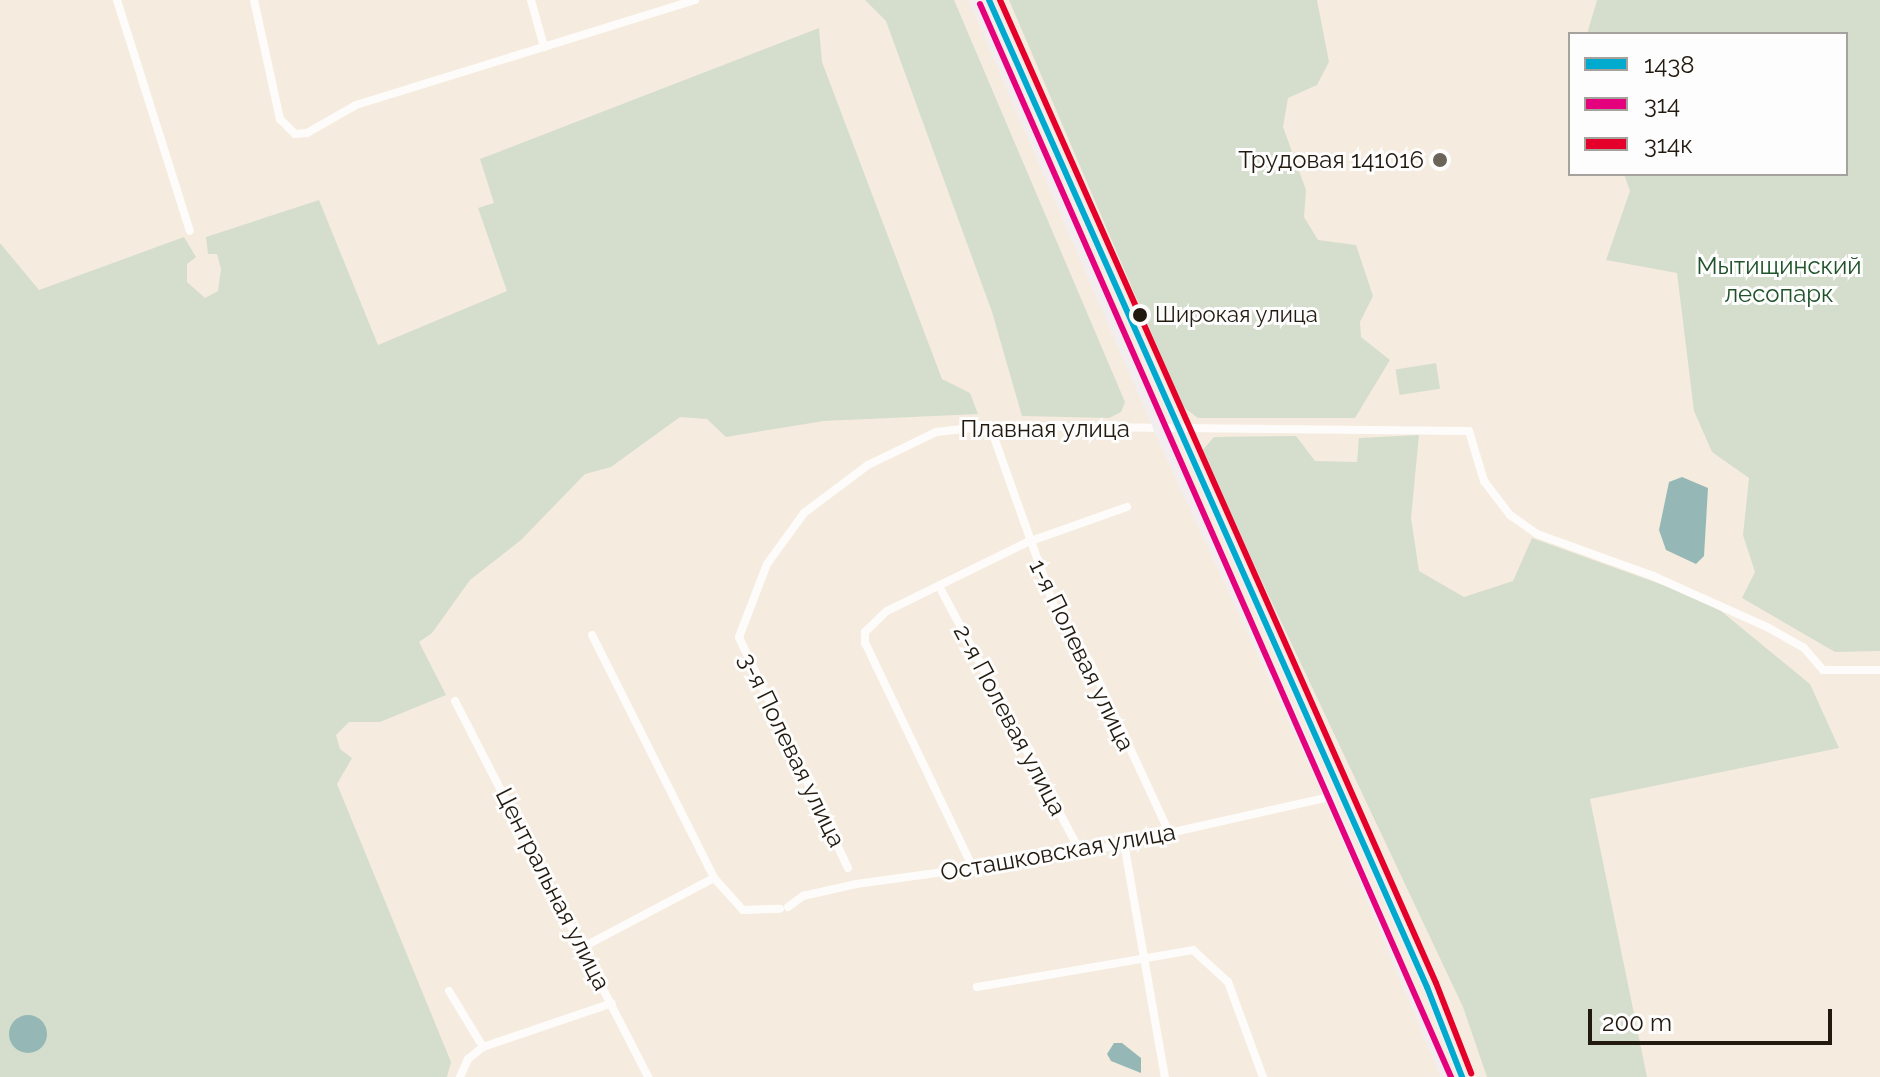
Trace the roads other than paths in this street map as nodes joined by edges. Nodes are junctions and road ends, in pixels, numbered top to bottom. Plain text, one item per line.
1 (117, 0) edge
2 (254, 0) edge
3 (531, 0) edge
4 (974, 0) edge
5 (989, 0) edge
6 (689, 1) edge
7 (544, 47) junction
8 (190, 231) dead end
9 (990, 426) junction
10 (1158, 428) junction
11 (1177, 428) junction
12 (1127, 507) dead end
13 (1028, 542) junction
14 (939, 586) junction
15 (761, 588) joint
16 (592, 635) dead end
17 (1880, 670) edge
18 (455, 701) dead end
19 (1329, 797) junction
20 (1170, 834) junction
21 (1124, 843) junction
22 (1081, 853) junction
23 (848, 868) dead end
24 (974, 870) junction
25 (714, 878) junction
26 (585, 946) junction
27 (1141, 958) junction
28 (977, 987) dead end
29 (449, 991) dead end
30 (612, 1003) junction
31 (483, 1047) junction
32 (460, 1077) edge
33 (648, 1077) edge
34 (1165, 1077) edge
35 (1263, 1077) edge
36 (1446, 1077) edge
37 (1462, 1077) edge

1 - 8 street
2 - 7 street
3 - 7 street
4 - 10 main road
5 - 11 main road
6 - 7 street
9 - 10 street, Плавная улица
9 - 13 street, 1-я Полевая улица
9 - 15 street, Плавная улица
10 - 11 street, Плавная улица
10 - 19 main road
11 - 17 street, Плавная улица
11 - 37 main road
12 - 13 street
13 - 14 street
13 - 20 street, 1-я Полевая улица
14 - 22 street, 2-я Полевая улица
14 - 24 street
15 - 23 street, 3-я Полевая улица
16 - 25 street, Осташковская улица
18 - 26 street, Центральная улица
19 - 20 street, Осташковская улица
19 - 36 main road
20 - 21 street, Осташковская улица
21 - 22 street, Осташковская улица
21 - 27 street
22 - 24 street, Осташковская улица
24 - 25 street, Осташковская улица
25 - 26 street
26 - 30 street, Центральная улица
27 - 28 street
27 - 34 street
27 - 35 street
29 - 31 street
30 - 31 street
30 - 33 street, Центральная улица
31 - 32 street

